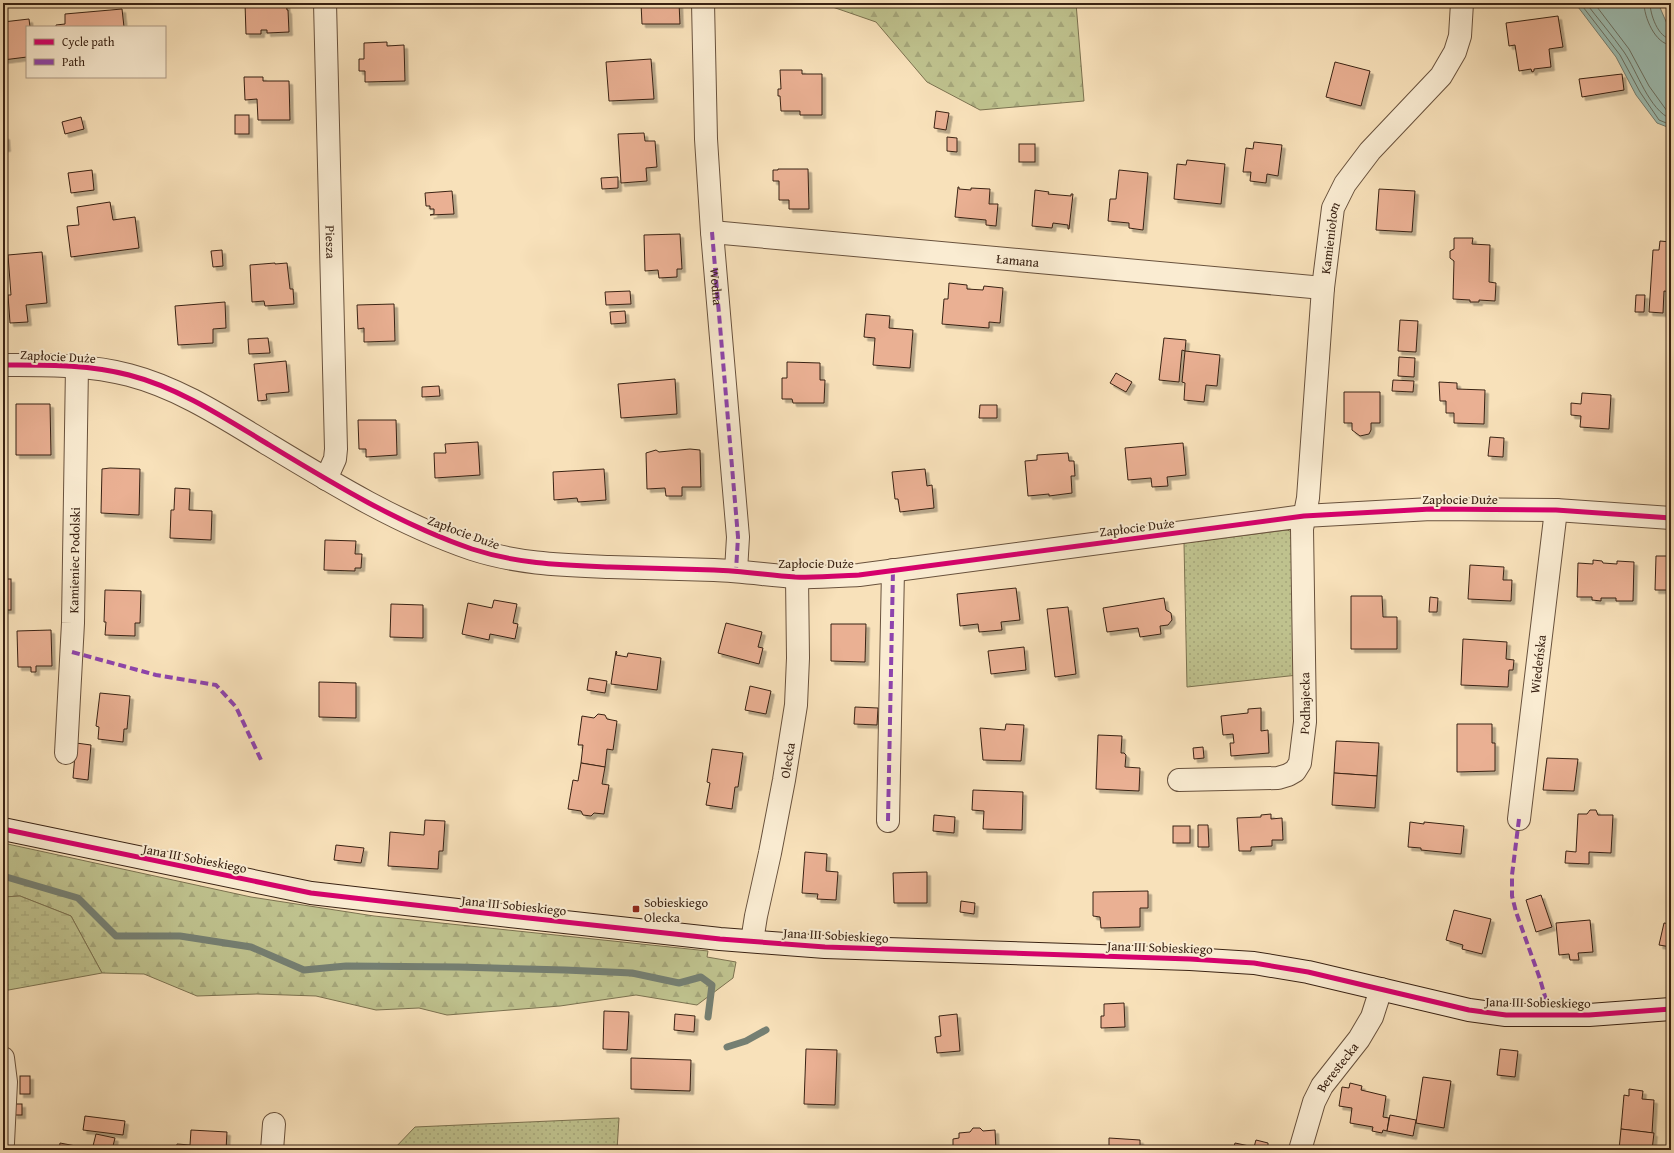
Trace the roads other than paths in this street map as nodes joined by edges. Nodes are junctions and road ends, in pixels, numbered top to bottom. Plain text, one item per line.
1 (325, 3) edge
2 (703, 3) edge
3 (1462, 3) edge
4 (712, 232) junction
5 (1323, 288) junction
6 (3, 365) edge
7 (77, 366) junction
8 (326, 479) junction
9 (1556, 510) junction
10 (1304, 516) junction
11 (1671, 518) edge
12 (893, 570) junction
13 (736, 571) junction
14 (797, 577) junction
15 (66, 753) dead end
16 (1179, 780) dead end
17 (1519, 819) dead end
18 (888, 821) dead end
19 (3, 829) edge
20 (752, 941) junction
21 (1381, 989) junction
22 (1671, 1009) edge
23 (3, 1058) edge
24 (274, 1124) dead end
25 (3, 1143) edge
26 (272, 1150) edge
27 (1300, 1150) edge

1 - 8 street, Piesza
2 - 4 street, Wodna
3 - 5 street, Kamieniołom
4 - 5 street, Łamana
4 - 13 street, Wodna
5 - 10 street, Kamieniołom
6 - 7 street, Zapłocie Duże
7 - 8 street, Zapłocie Duże
7 - 15 street, Kamieniec Podolski
8 - 13 street, Zapłocie Duże
9 - 10 street, Zapłocie Duże
9 - 11 street, Zapłocie Duże
9 - 17 street, Wiedeńska
10 - 12 street, Zapłocie Duże
10 - 16 street, Podhajecka
12 - 14 street, Zapłocie Duże
12 - 18 street
13 - 14 street, Zapłocie Duże
14 - 20 street, Olecka
19 - 20 street, Jana III Sobieskiego
20 - 21 street, Jana III Sobieskiego
21 - 22 street, Jana III Sobieskiego
21 - 27 street, Berestecka
23 - 25 street
24 - 26 street

